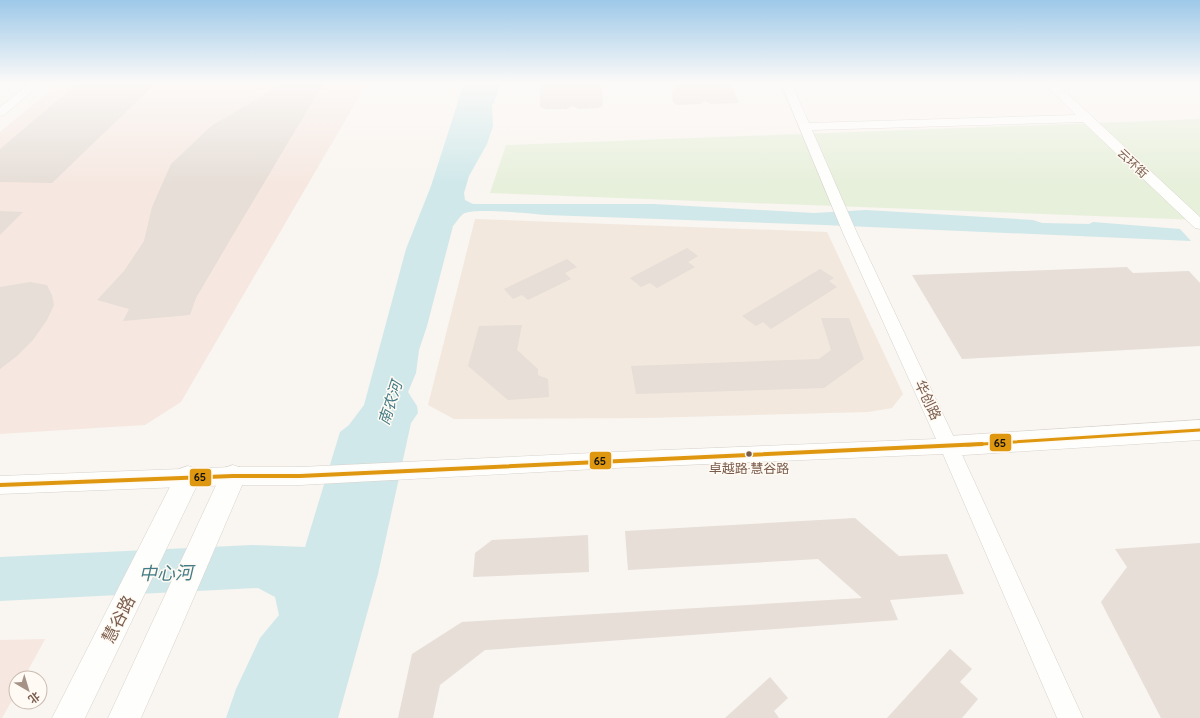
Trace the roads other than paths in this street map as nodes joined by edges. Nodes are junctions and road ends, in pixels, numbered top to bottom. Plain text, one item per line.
1 (800, 117) edge
2 (1086, 118) joint
3 (805, 127) junction
4 (1200, 225) edge
5 (1200, 430) edge
6 (950, 446) junction
7 (233, 476) junction
8 (188, 478) junction
9 (0, 485) edge
10 (68, 718) edge
11 (124, 718) edge
12 (1070, 718) edge

1 - 3 street, 华创路
2 - 3 street
2 - 4 street, 云环街
3 - 6 street, 华创路
5 - 6 main road
6 - 7 street
6 - 12 street, 华创路
7 - 8 street
7 - 11 main road
8 - 9 street
8 - 10 main road, 慧谷路

